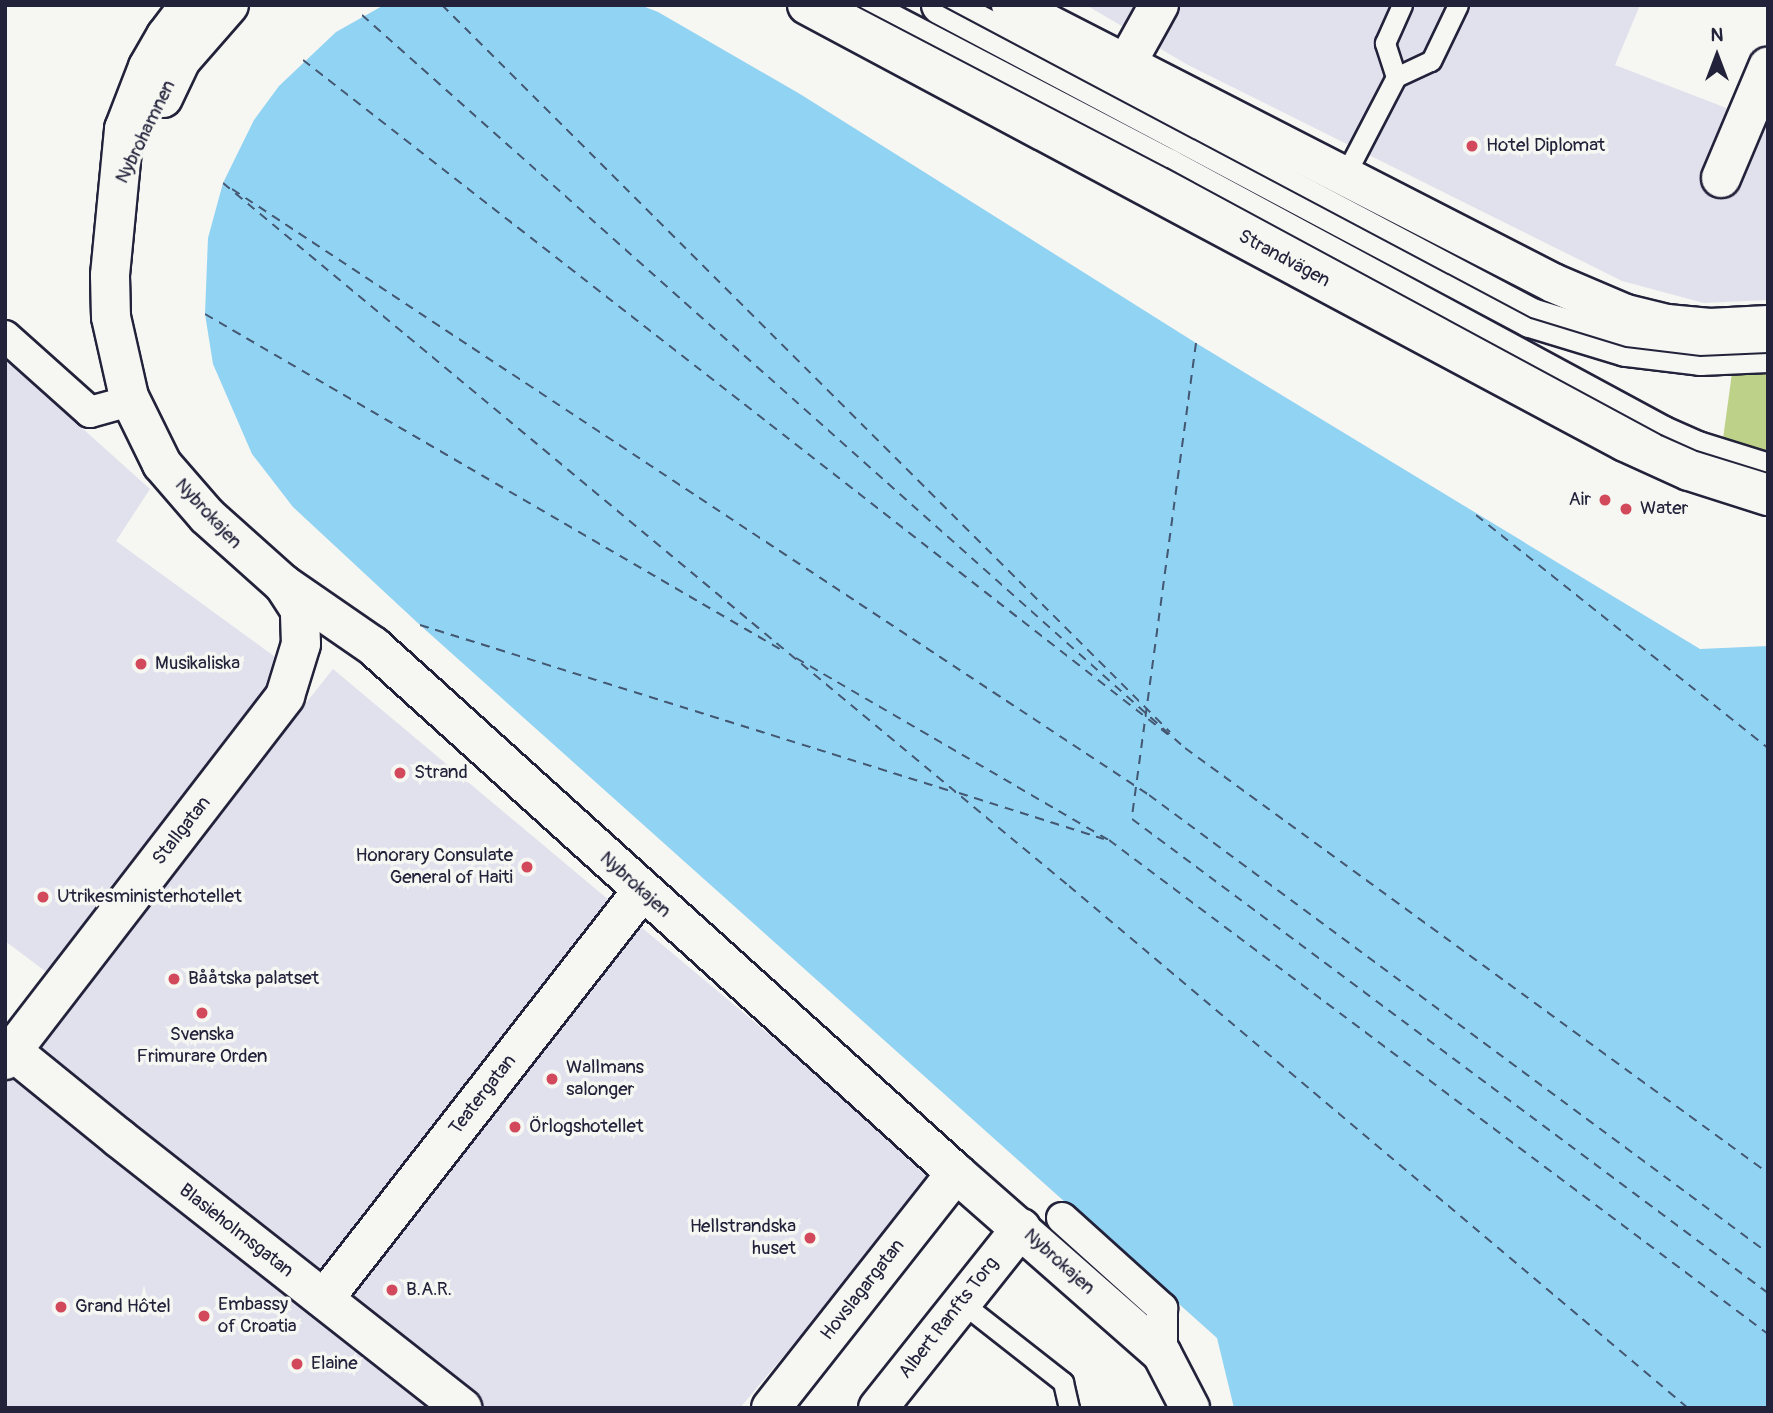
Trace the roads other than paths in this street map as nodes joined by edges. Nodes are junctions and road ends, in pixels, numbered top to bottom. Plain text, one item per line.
1 (189, 5) edge
2 (229, 5) edge
3 (807, 5) edge
4 (855, 5) edge
5 (941, 5) edge
6 (1011, 5) edge
7 (1159, 5) edge
8 (1402, 5) edge
9 (1458, 5) edge
10 (1125, 65) junction
11 (1768, 67) edge
12 (1396, 77) junction
13 (1345, 175) junction
14 (1721, 178) dead end
15 (119, 180) junction
16 (1768, 325) edge
17 (5, 337) edge
18 (1768, 353) edge
19 (131, 401) junction
20 (1768, 472) edge
21 (1768, 496) edge
22 (283, 584) junction
23 (642, 891) junction
24 (8, 1052) edge
25 (956, 1173) junction
26 (1062, 1218) dead end
27 (1020, 1228) junction
28 (324, 1299) junction
29 (961, 1302) junction
30 (1162, 1354) junction
31 (462, 1408) edge
32 (771, 1408) edge
33 (878, 1408) edge
34 (1069, 1408) edge
35 (1190, 1408) edge

1 - 15 street
2 - 15 street, Nybrohamnen
3 - 21 street, Strandvägen
4 - 20 street, Strandvägen
5 - 18 street
6 - 10 street
7 - 10 street
8 - 12 lane
9 - 12 lane
10 - 13 street
11 - 14 street
12 - 13 lane
13 - 16 street
15 - 19 street, Nybrohamnen
17 - 19 street
19 - 22 street, Nybrokajen
22 - 23 street, Nybrokajen
22 - 24 street, Stallgatan
23 - 25 street, Nybrokajen
23 - 28 street, Teatergatan
24 - 28 street, Blasieholmsgatan
25 - 27 street, Nybrokajen
25 - 32 street, Hovslagargatan
26 - 30 street, Nybrokajen
27 - 29 street, Albert Ranfts Torg
27 - 30 street, Nybrokajen
28 - 31 street, Blasieholmsgatan
29 - 33 street, Albert Ranfts Torg
29 - 34 lane
30 - 35 street, Nybrokajen

